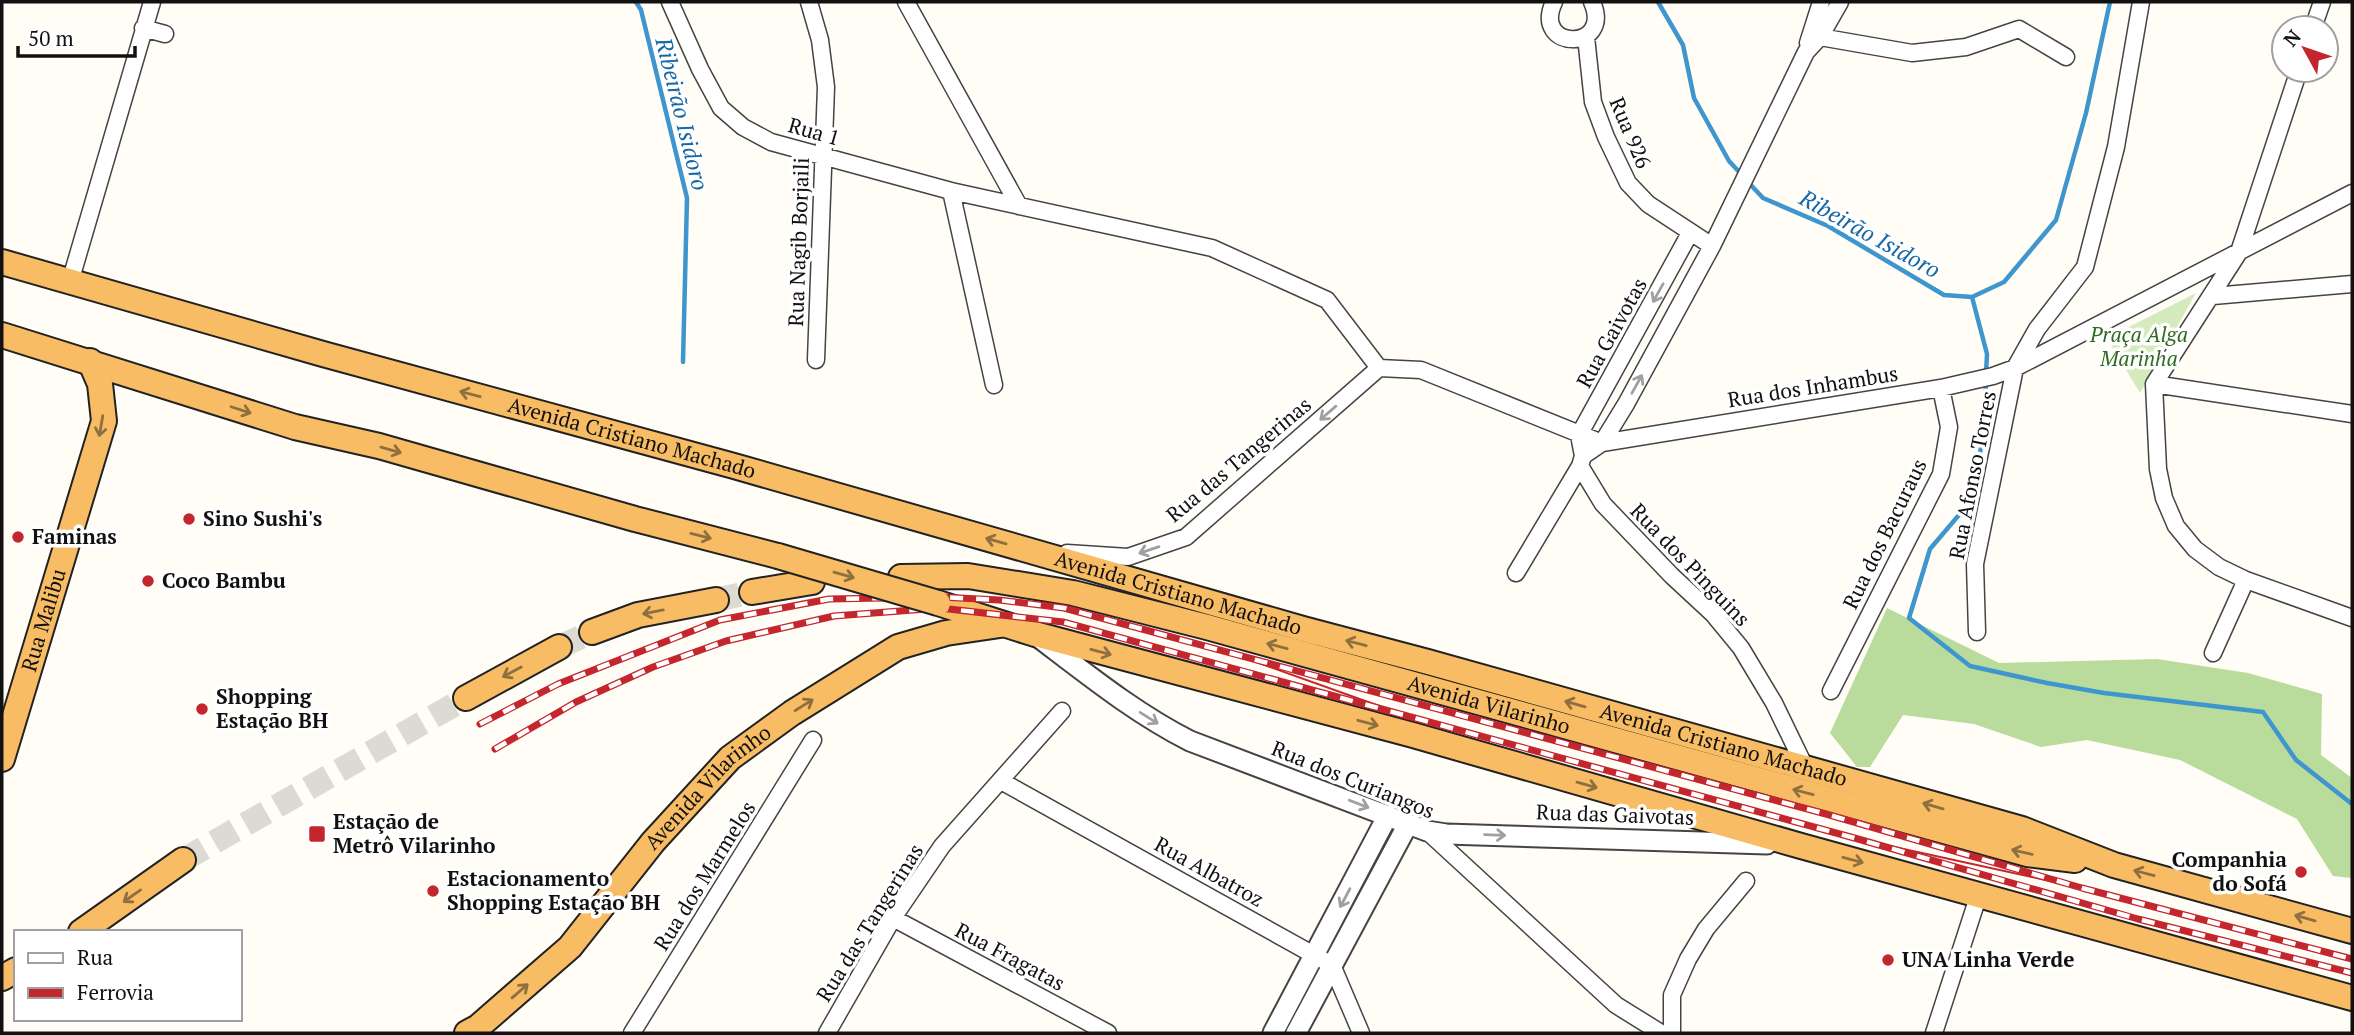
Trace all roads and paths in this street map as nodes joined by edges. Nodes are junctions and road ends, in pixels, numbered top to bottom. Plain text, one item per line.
1 (670, 2) edge
2 (808, 2) edge
3 (906, 2) edge
4 (1554, 2) edge
5 (1592, 2) edge
6 (1821, 2) edge
7 (1840, 2) edge
8 (2141, 2) edge
9 (146, 11) edge
10 (165, 34) dead end
11 (1815, 35) junction
12 (1586, 37) junction
13 (2066, 57) dead end
14 (2294, 84) edge
15 (823, 157) junction
16 (951, 191) junction
17 (2352, 193) edge
18 (1019, 206) junction
19 (1690, 233) junction
20 (1712, 246) junction
21 (2239, 252) junction
22 (2, 262) edge
23 (70, 282) junction
24 (2352, 284) edge
25 (2213, 296) junction
26 (2, 335) edge
27 (816, 360) dead end
28 (90, 361) junction
29 (1379, 368) junction
30 (2015, 368) junction
31 (2154, 384) junction
32 (994, 385) dead end
33 (1948, 386) junction
34 (2352, 414) edge
35 (1579, 435) junction
36 (1602, 443) junction
37 (1582, 461) junction
38 (1028, 550) junction
39 (1516, 573) dead end
40 (901, 577) dead end
41 (2246, 580) junction
42 (812, 582) dead end
43 (752, 592) tunnel mouth
44 (716, 600) tunnel mouth
45 (2352, 618) edge
46 (1005, 624) junction
47 (592, 632) tunnel mouth
48 (1977, 632) dead end
49 (1035, 634) junction
50 (559, 647) tunnel mouth
51 (2213, 653) dead end
52 (1831, 691) dead end
53 (466, 698) tunnel mouth
54 (1062, 711) dead end
55 (813, 740) dead end
56 (2, 759) edge
57 (1806, 769) junction
58 (1001, 780) junction
59 (1388, 816) junction
60 (1418, 827) junction
61 (1801, 846) junction
62 (183, 860) tunnel mouth
63 (2114, 865) junction
64 (1746, 881) dead end
65 (1979, 894) junction
66 (892, 918) junction
67 (84, 930) edge
68 (2352, 931) edge
69 (1323, 961) junction
70 (2352, 998) edge
71 (467, 1033) edge
72 (632, 1033) edge
73 (827, 1033) edge
74 (1108, 1033) edge
75 (1273, 1033) edge
76 (1296, 1033) edge
77 (1360, 1033) edge
78 (1661, 1033) edge
79 (1672, 1033) edge
80 (1934, 1033) edge

1 - 15 street, Rua 1
2 - 15 street, Rua Nagib Borjaili
3 - 18 street
4 - 12 street
5 - 12 street
6 - 11 street
7 - 11 street
8 - 30 street, Rua Afonso Torres
9 - 10 street
9 - 23 street
11 - 13 street
11 - 20 street
12 - 19 street, Rua 926
14 - 21 street
15 - 16 street, Rua 1
15 - 27 street, Rua Nagib Borjaili
16 - 18 street, Rua 1
16 - 32 street
17 - 21 street, Rua dos Inhambus
18 - 29 street, Rua 1
19 - 20 street, Rua 926
19 -> 35 street, Rua Gaivotas
36 -> 20 street
21 - 25 street
21 - 30 street, Rua dos Inhambus
22 - 23 highway, Avenida Cristiano Machado
38 -> 23 highway, Avenida Cristiano Machado
24 - 25 street
25 - 31 street
26 - 28 highway
28 -> 46 highway, bridge
28 -> 56 highway, Rua Malibu
29 - 35 street, Rua dos Inhambus
29 -> 38 street, Rua das Tangerinas
30 - 33 street, Rua dos Inhambus
30 - 48 street, Rua Afonso Torres
31 - 34 street
31 - 41 street
33 - 36 street, Rua dos Inhambus
33 - 52 street, Rua dos Bacuraus
35 - 36 street, Rua dos Inhambus
35 - 37 street
36 - 37 street
37 - 39 street
37 - 57 street, Rua dos Pinguins
57 -> 38 highway, Avenida Cristiano Machado
63 -> 40 highway, Avenida Vilarinho
41 - 45 street
41 - 51 street
42 - 43 highway
44 -> 47 highway
46 - 49 highway
71 -> 46 highway, Avenida Vilarinho
49 -> 59 street, Rua dos Curiangos
49 -> 61 highway
50 -> 53 highway
54 - 58 street, Rua das Tangerinas
55 - 72 street, Rua dos Marmelos
63 -> 57 highway, Avenida Cristiano Machado
58 - 66 street, Rua das Tangerinas
58 - 69 street, Rua Albatroz
59 - 60 street, Rua dos Curiangos
59 -> 69 street
60 -> 61 street, Rua das Gaivotas
60 - 69 street
60 - 78 street, Rua dos Curiangos
61 -> 65 highway
62 -> 67 highway
68 -> 63 highway, Avenida Cristiano Machado
64 - 79 street
65 - 70 highway
65 - 80 street
66 - 73 street, Rua das Tangerinas
66 - 74 street, Rua Fragatas
69 - 75 street
69 - 76 street
69 - 77 street

